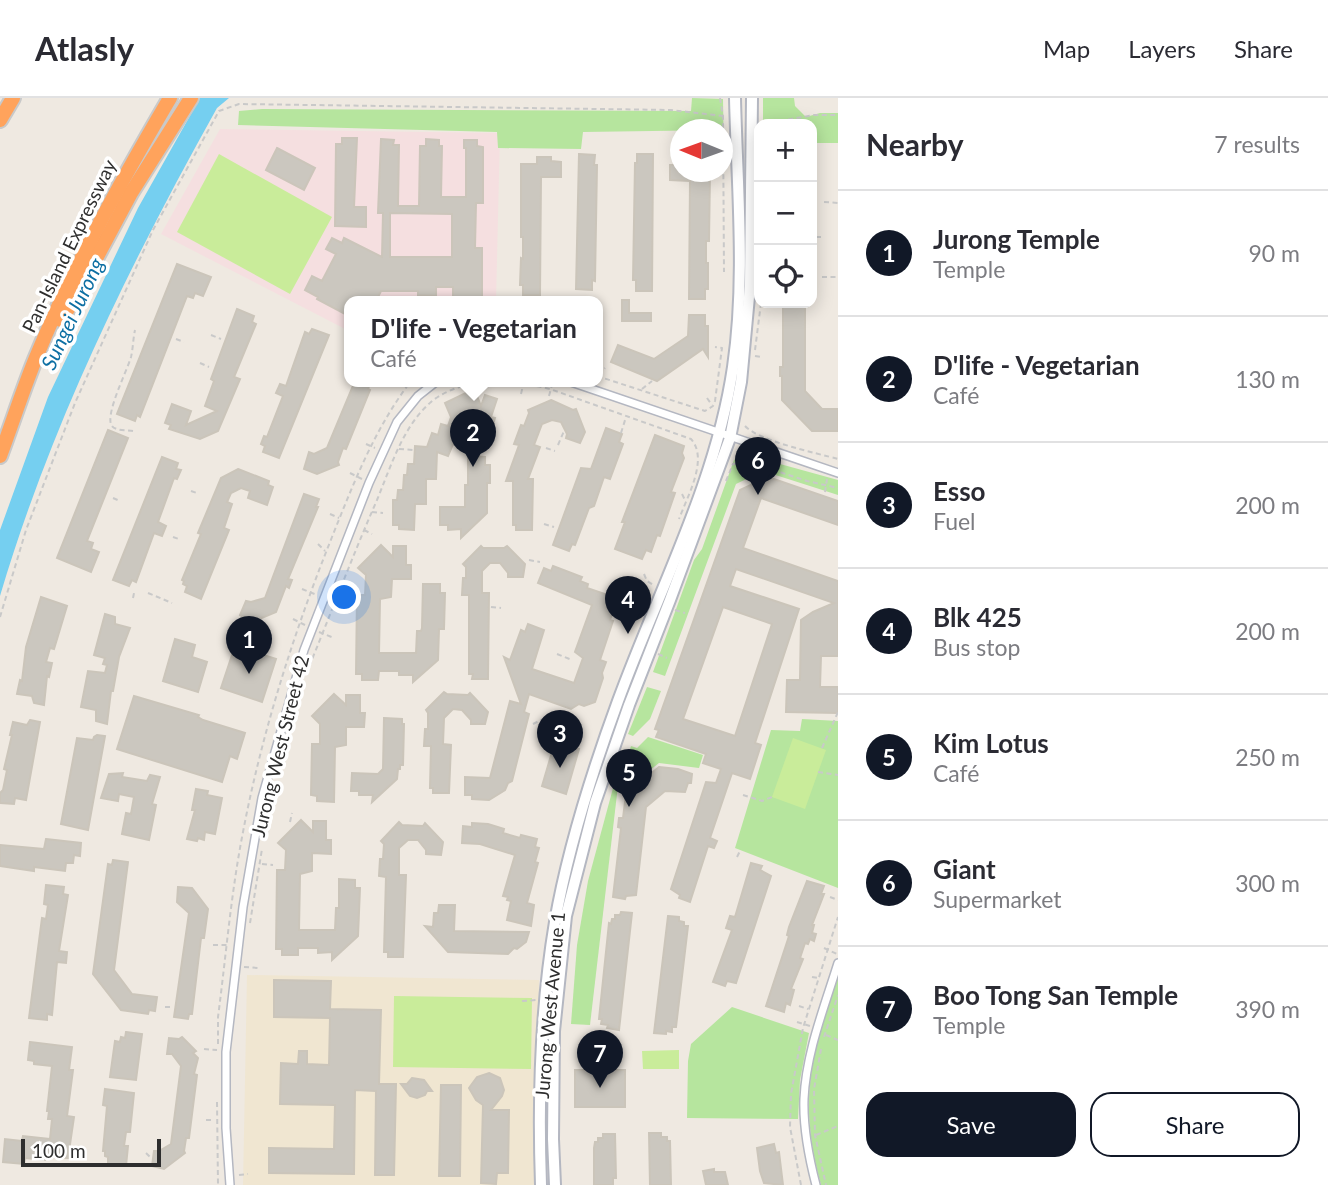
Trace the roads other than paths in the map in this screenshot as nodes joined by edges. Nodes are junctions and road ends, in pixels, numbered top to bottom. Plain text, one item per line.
1 (13, 98) edge
2 (170, 98) edge
3 (191, 98) edge
4 (728, 98) edge
5 (735, 98) edge
6 (752, 98) edge
7 (736, 115) junction
8 (0, 120) edge
9 (35, 360) junction
10 (428, 387) edge
11 (585, 387) edge
12 (724, 436) junction
13 (0, 456) edge
14 (838, 473) edge
15 (838, 963) edge
16 (230, 1185) edge
17 (541, 1185) edge
18 (555, 1185) edge
19 (816, 1185) edge

1 - 8 highway
2 - 9 highway, Pan-Island Expressway
3 - 9 highway
4 - 7 street
5 - 7 street, Jurong West Avenue 1
6 - 12 street, Jurong West Avenue 1
7 - 12 street, Jurong West Avenue 1
9 - 13 highway, Pan-Island Expressway
10 - 16 street, Jurong West Street 42
11 - 12 street
12 - 14 street
12 - 17 street, Jurong West Avenue 1
12 - 18 street, Jurong West Avenue 1
15 - 19 street

